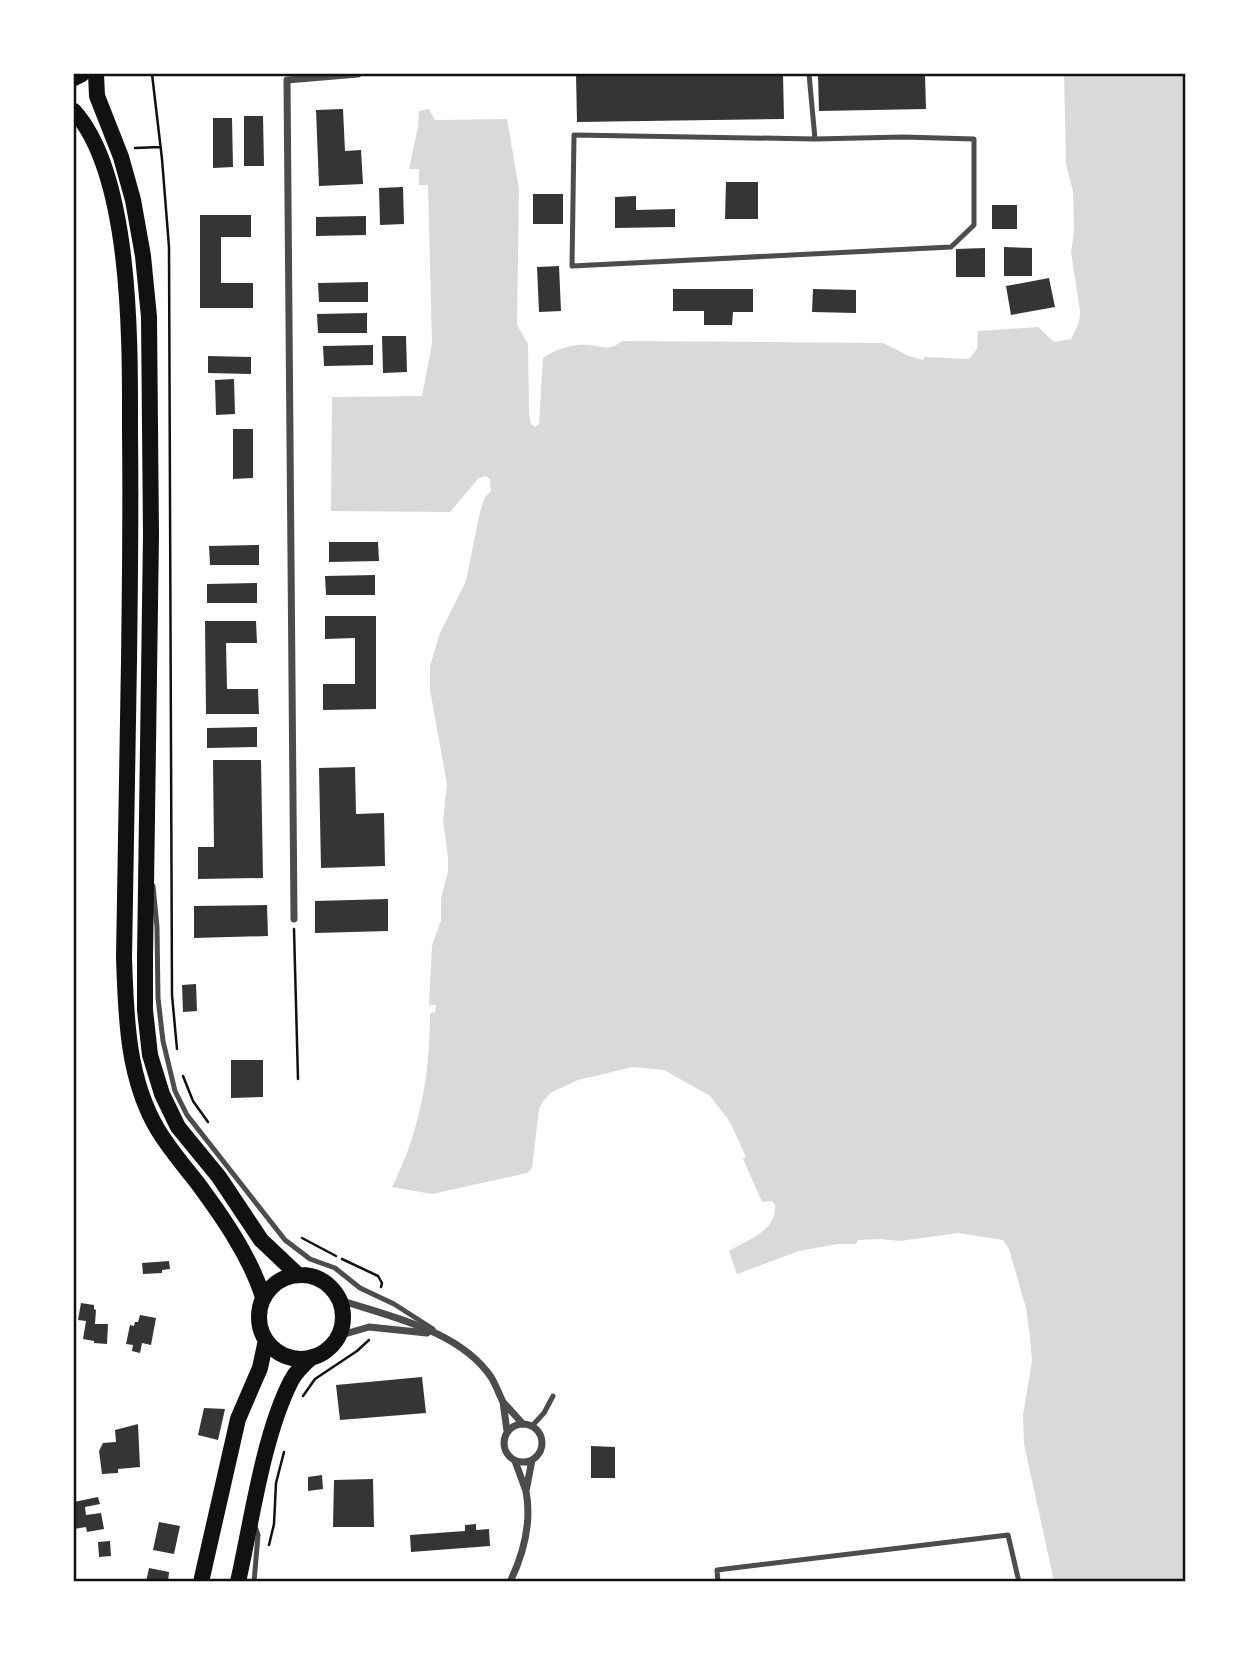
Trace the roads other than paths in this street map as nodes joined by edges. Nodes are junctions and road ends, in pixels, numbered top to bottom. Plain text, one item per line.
1 (82, 74) edge
2 (96, 74) edge
3 (358, 74) edge
4 (809, 74) edge
5 (287, 77) edge
6 (74, 78) edge
7 (74, 111) edge
8 (815, 139) junction
9 (147, 816) junction
10 (294, 919) road end
11 (297, 1274) junction
12 (263, 1297) junction
13 (340, 1300) junction
14 (442, 1335) junction
15 (338, 1336) junction
16 (265, 1340) junction
17 (312, 1357) junction
18 (554, 1396) dead end
19 (503, 1402) junction
20 (527, 1425) junction
21 (507, 1431) junction
22 (532, 1460) junction
23 (515, 1461) junction
24 (526, 1492) junction
25 (252, 1519) junction
26 (201, 1581) edge
27 (239, 1581) edge
28 (254, 1581) edge
29 (510, 1581) edge
30 (718, 1581) edge
31 (1019, 1581) edge

1 - 6 main road
2 - 9 main road
3 - 5 street
4 - 8 lane
5 - 10 street
7 - 12 main road
8 - 8 lane
9 - 11 main road
9 - 14 lane
11 - 12 main road
11 - 13 main road
12 - 16 main road
13 - 14 street
13 - 15 main road
14 - 15 street
14 - 19 street
15 - 17 main road
16 - 17 main road
16 - 26 main road
17 - 25 main road
18 - 20 lane
19 - 20 street
19 - 21 street
20 - 21 street
20 - 22 street
21 - 23 street
22 - 23 street
22 - 24 street
23 - 24 street
24 - 29 street
25 - 27 main road
25 - 28 lane
30 - 31 lane

